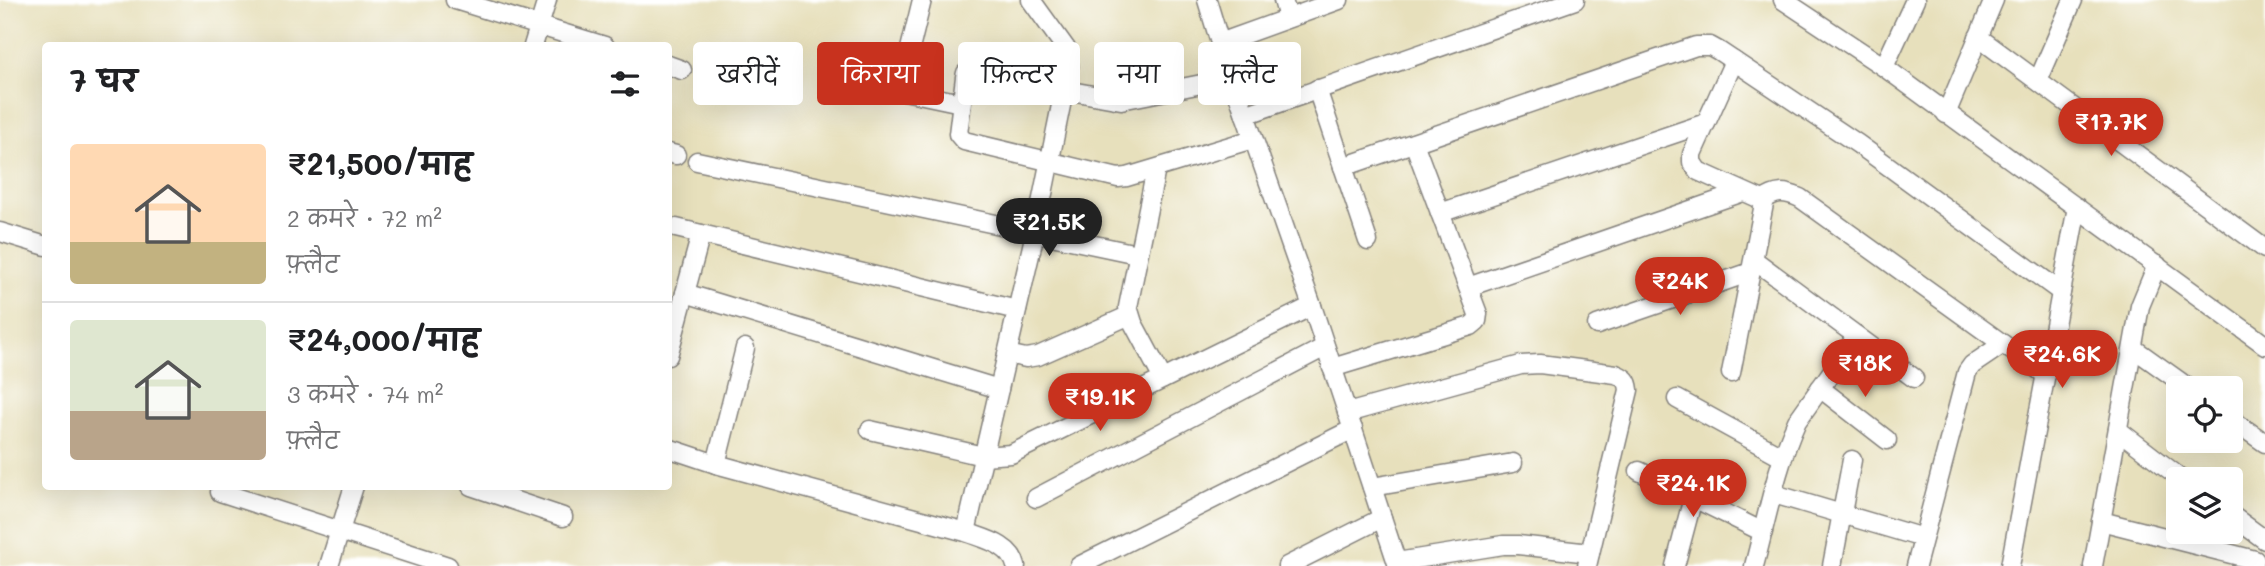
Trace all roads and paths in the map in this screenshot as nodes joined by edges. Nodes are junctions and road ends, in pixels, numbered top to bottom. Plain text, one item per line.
1 (455, 0) edge
2 (547, 0) edge
3 (922, 0) edge
4 (1031, 0) edge
5 (1207, 0) edge
6 (1283, 0) edge
7 (1339, 0) edge
8 (1575, 0) edge
9 (1783, 0) edge
10 (1915, 0) edge
11 (1993, 0) edge
12 (2073, 0) edge
13 (1288, 18) junction
14 (539, 25) junction
15 (1978, 37) junction
16 (534, 42) edge
17 (592, 42) edge
18 (912, 42) edge
19 (1061, 42) edge
20 (1220, 42) edge
21 (1223, 42) edge
22 (1734, 61) junction
23 (1884, 67) junction
24 (2038, 80) junction
25 (1198, 85) edge
26 (1317, 89) junction
27 (1080, 93) edge
28 (961, 105) edge
29 (1062, 105) edge
30 (1241, 105) edge
31 (1946, 114) junction
32 (1245, 115) junction
33 (1706, 123) junction
34 (1253, 139) junction
35 (1415, 143) junction
36 (698, 162) dead end
37 (1051, 163) junction
38 (1343, 167) junction
39 (1156, 169) junction
40 (1743, 192) junction
41 (1762, 201) junction
42 (2077, 207) junction
43 (1440, 213) junction
44 (676, 228) dead end
45 (0, 232) edge
46 (1035, 233) junction
47 (701, 234) junction
48 (1368, 241) dead end
49 (42, 245) edge
50 (2265, 249) edge
51 (1137, 254) junction
52 (2157, 265) junction
53 (1753, 266) junction
54 (1468, 288) junction
55 (2061, 292) junction
56 (685, 293) junction
57 (1311, 306) junction
58 (1017, 310) junction
59 (1130, 315) junction
60 (1597, 325) dead end
61 (1857, 336) junction
62 (672, 341) edge
63 (2003, 344) junction
64 (2265, 345) edge
65 (1325, 347) junction
66 (745, 348) dead end
67 (2133, 348) junction
68 (1007, 354) junction
69 (1332, 368) junction
70 (1731, 373) dead end
71 (2046, 375) junction
72 (2172, 376) edge
73 (1914, 378) dead end
74 (1163, 379) junction
75 (1820, 388) junction
76 (999, 389) junction
77 (1677, 399) dead end
78 (1350, 421) junction
79 (2243, 427) edge
80 (870, 430) dead end
81 (2118, 430) junction
82 (1887, 440) dead end
83 (2265, 443) edge
84 (672, 449) edge
85 (984, 456) junction
86 (1783, 457) junction
87 (1852, 460) dead end
88 (1513, 463) dead end
89 (716, 464) junction
90 (2166, 467) edge
91 (1639, 471) dead end
92 (1372, 487) junction
93 (353, 490) edge
94 (483, 490) edge
95 (220, 492) dead end
96 (1774, 494) junction
97 (1036, 498) dead end
98 (1693, 498) junction
99 (1842, 514) junction
100 (563, 517) dead end
101 (1382, 519) junction
102 (2101, 521) junction
103 (2243, 524) edge
104 (340, 530) junction
105 (966, 532) junction
106 (1763, 532) junction
107 (1923, 538) junction
108 (2263, 539) edge
109 (1588, 559) edge
110 (2254, 563) edge
111 (1398, 564) edge
112 (329, 566) edge
113 (448, 566) edge
114 (1016, 566) edge
115 (1079, 566) edge
116 (1287, 566) edge
117 (1675, 566) edge
118 (1754, 566) edge
119 (1832, 566) edge
120 (1916, 566) edge
121 (2010, 566) edge
122 (2093, 566) edge

1 - 14 street
2 - 14 street
3 - 18 street
4 - 19 street
5 - 20 street
6 - 13 street
7 - 13 street
8 - 26 street
9 - 23 street
10 - 23 street
11 - 15 street
12 - 24 street
13 - 21 street
14 - 16 street
14 - 17 street
15 - 24 street
15 - 31 street
22 - 33 street
22 - 35 street
22 - 55 street
23 - 31 street
24 - 50 street
25 - 27 street
26 - 32 street
26 - 38 street
28 - 37 street
29 - 37 street
30 - 32 street
31 - 42 street
32 - 34 street
33 - 40 street
33 - 43 street
34 - 39 street
34 - 57 street
35 - 38 street
35 - 43 street
36 - 46 street
37 - 39 street
37 - 46 street
38 - 48 street
39 - 51 street
40 - 41 street
40 - 54 street
41 - 53 street
41 - 63 street
42 - 52 street
42 - 55 street
43 - 54 street
44 - 47 street
45 - 49 street
46 - 51 street
46 - 58 street
47 - 56 street
47 - 58 street
51 - 59 street
52 - 64 street
52 - 67 street
53 - 60 street
53 - 61 street
53 - 70 street
54 - 69 street
55 - 71 street
56 - 62 street
56 - 76 street
57 - 65 street
57 - 74 street
58 - 68 street
59 - 68 street
59 - 74 street
61 - 73 street
61 - 75 street
63 - 71 street
63 - 107 street
65 - 69 street
65 - 97 street
66 - 89 street
67 - 72 street
67 - 81 street
68 - 76 street
69 - 78 street
71 - 121 street
74 - 85 street
75 - 82 street
75 - 86 street
76 - 85 street
77 - 86 street
78 - 92 street
78 - 109 street
78 - 115 street
79 - 83 street
80 - 85 street
81 - 90 street
81 - 102 street
84 - 89 street
85 - 105 street
86 - 96 street
87 - 99 street
88 - 92 street
89 - 105 street
91 - 98 street
92 - 101 street
93 - 104 street
94 - 100 street
95 - 104 street
96 - 99 street
96 - 106 street
98 - 106 street
98 - 117 street
99 - 107 street
99 - 119 street
101 - 111 street
101 - 116 street
102 - 110 street
102 - 122 street
103 - 108 street
104 - 112 street
104 - 113 street
105 - 114 street
106 - 118 street
107 - 120 street
108 - 110 street
109 - 111 street

